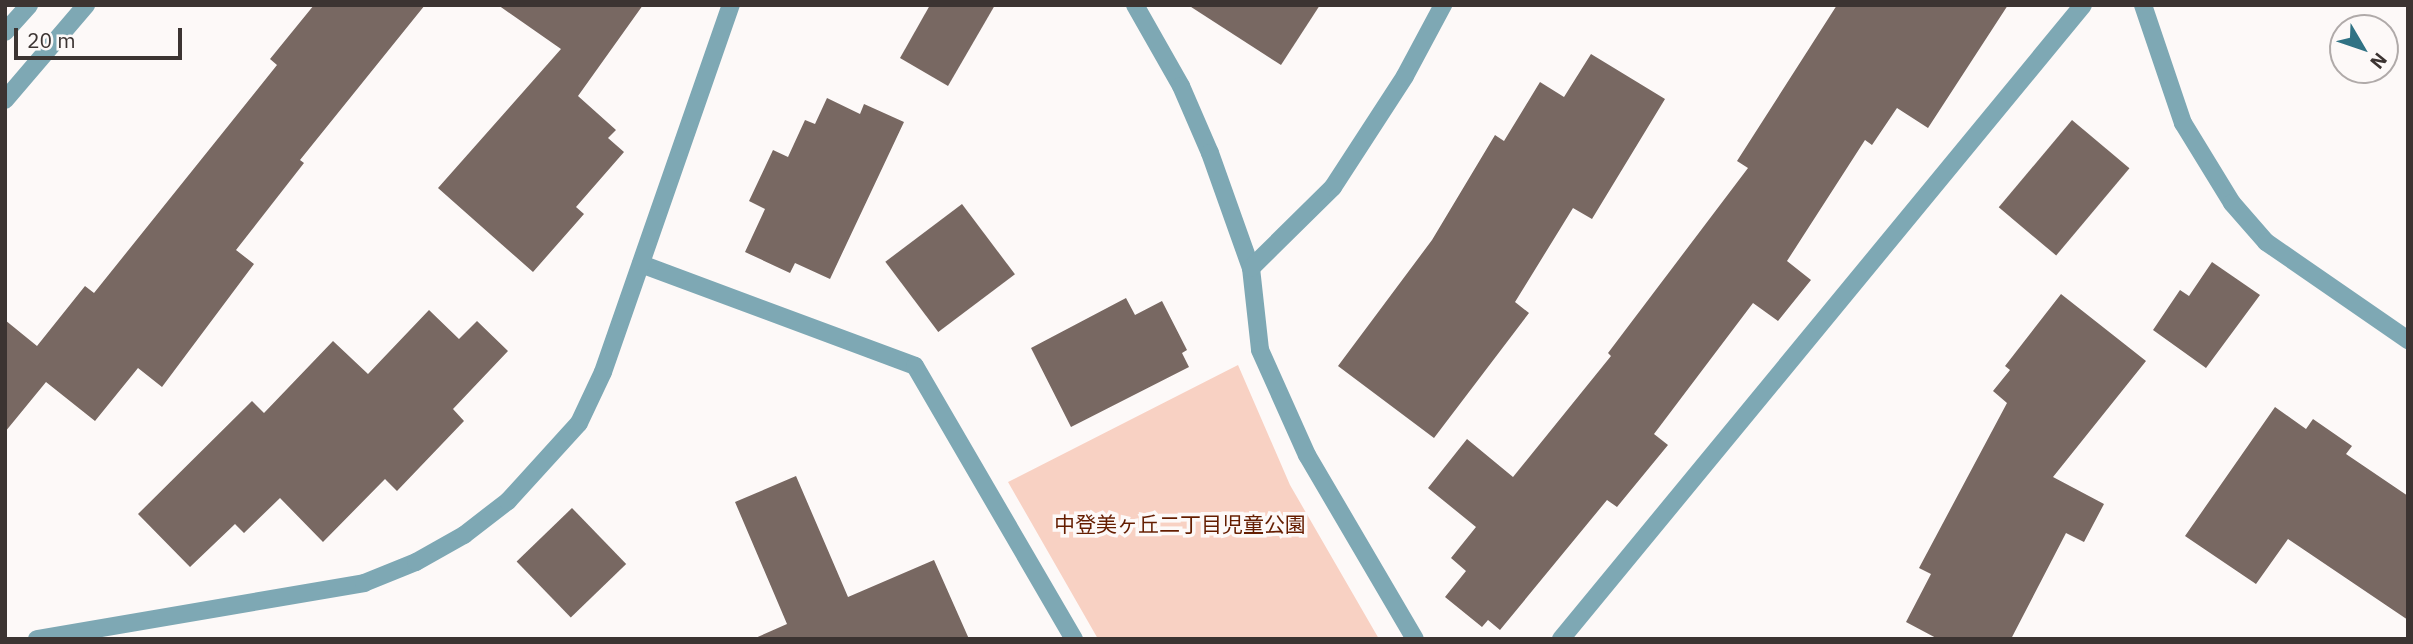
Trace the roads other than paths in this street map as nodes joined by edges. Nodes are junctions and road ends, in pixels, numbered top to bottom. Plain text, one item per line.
1 (29, 5) edge
2 (86, 5) edge
3 (731, 5) edge
4 (1136, 5) edge
5 (1443, 5) edge
6 (2083, 5) edge
7 (2143, 5) edge
8 (5, 32) edge
9 (5, 100) edge
10 (641, 264) junction
11 (1251, 268) junction
12 (2408, 340) edge
13 (37, 639) edge
14 (1074, 639) edge
15 (1415, 639) edge
16 (1561, 639) edge

1 - 8 street
2 - 9 street
3 - 10 street
4 - 11 street
5 - 11 street
6 - 16 street
7 - 12 street
10 - 13 street
10 - 14 street
11 - 15 street

